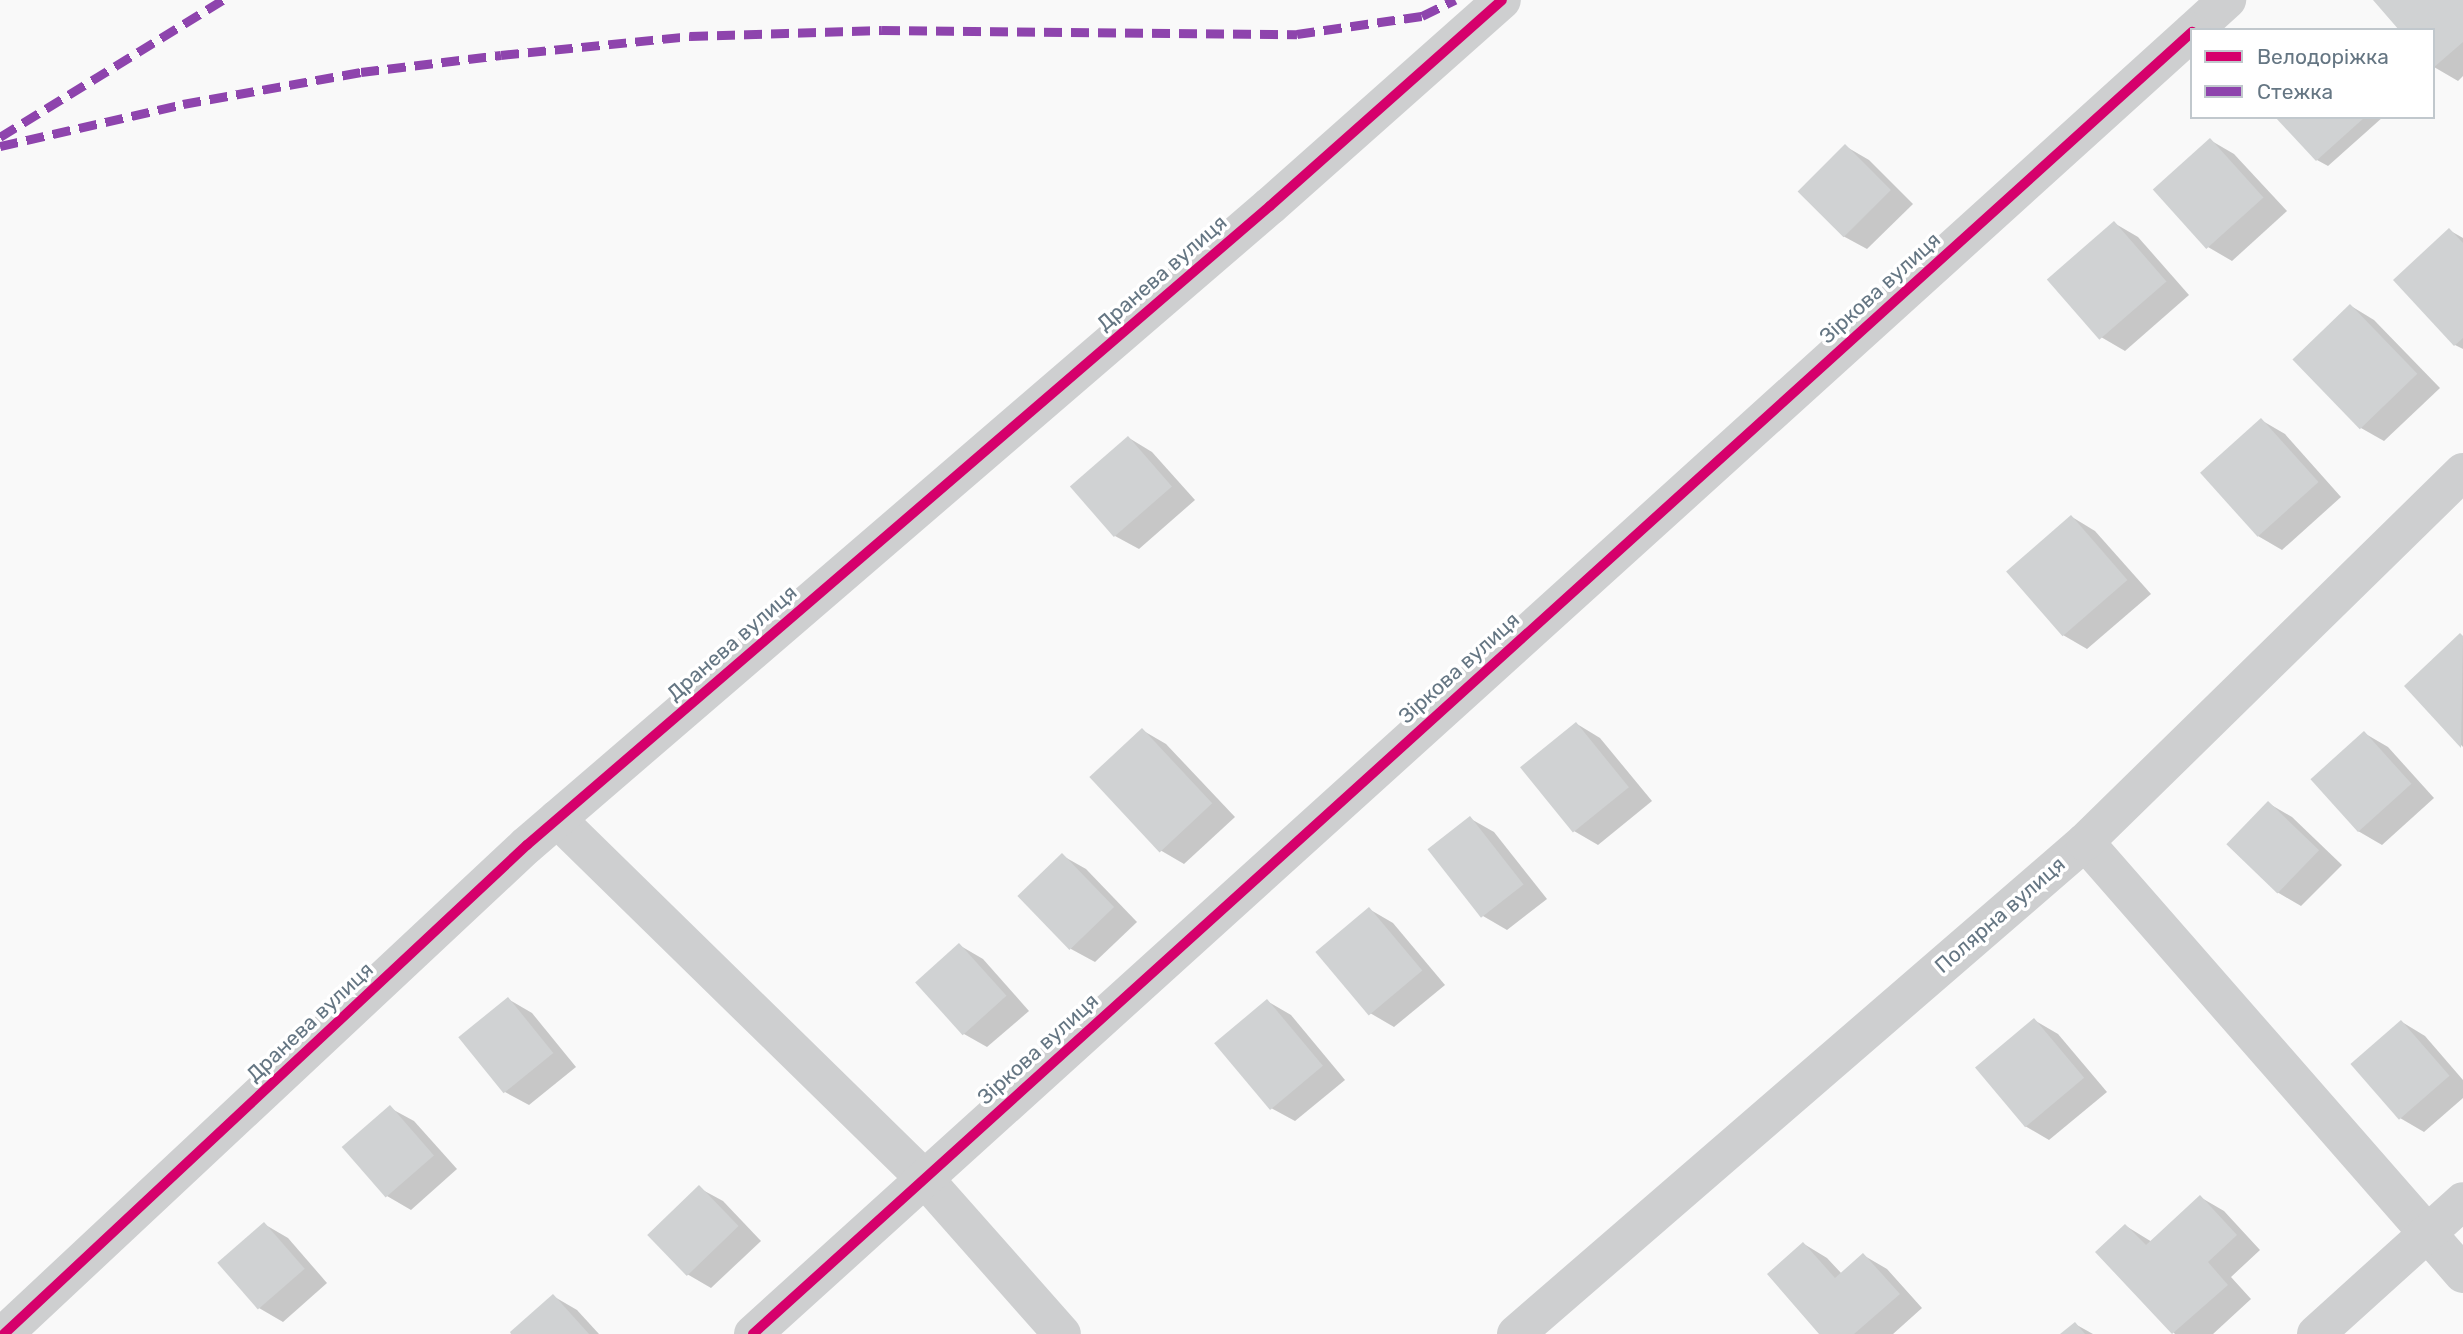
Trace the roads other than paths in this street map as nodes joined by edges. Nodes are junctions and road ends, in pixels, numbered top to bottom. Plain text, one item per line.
1 (1502, 0) edge
2 (2227, 0) edge
3 (2196, 28) edge
4 (2190, 34) edge
5 (2463, 472) edge
6 (557, 819) junction
7 (2085, 842) junction
8 (923, 1178) junction
9 (2463, 1201) edge
10 (2427, 1234) junction
11 (2463, 1274) edge
12 (4, 1334) edge
13 (753, 1334) edge
14 (1062, 1334) edge
15 (1516, 1334) edge
16 (2316, 1334) edge

1 - 6 street, Дранева вулиця
2 - 3 street, Зіркова вулиця
4 - 8 street, Зіркова вулиця
5 - 7 street, Полярна вулиця
6 - 8 street
6 - 12 street, Дранева вулиця
7 - 10 street
7 - 15 street, Полярна вулиця
8 - 13 street, Зіркова вулиця
8 - 14 street
9 - 10 street
10 - 11 street
10 - 16 street

